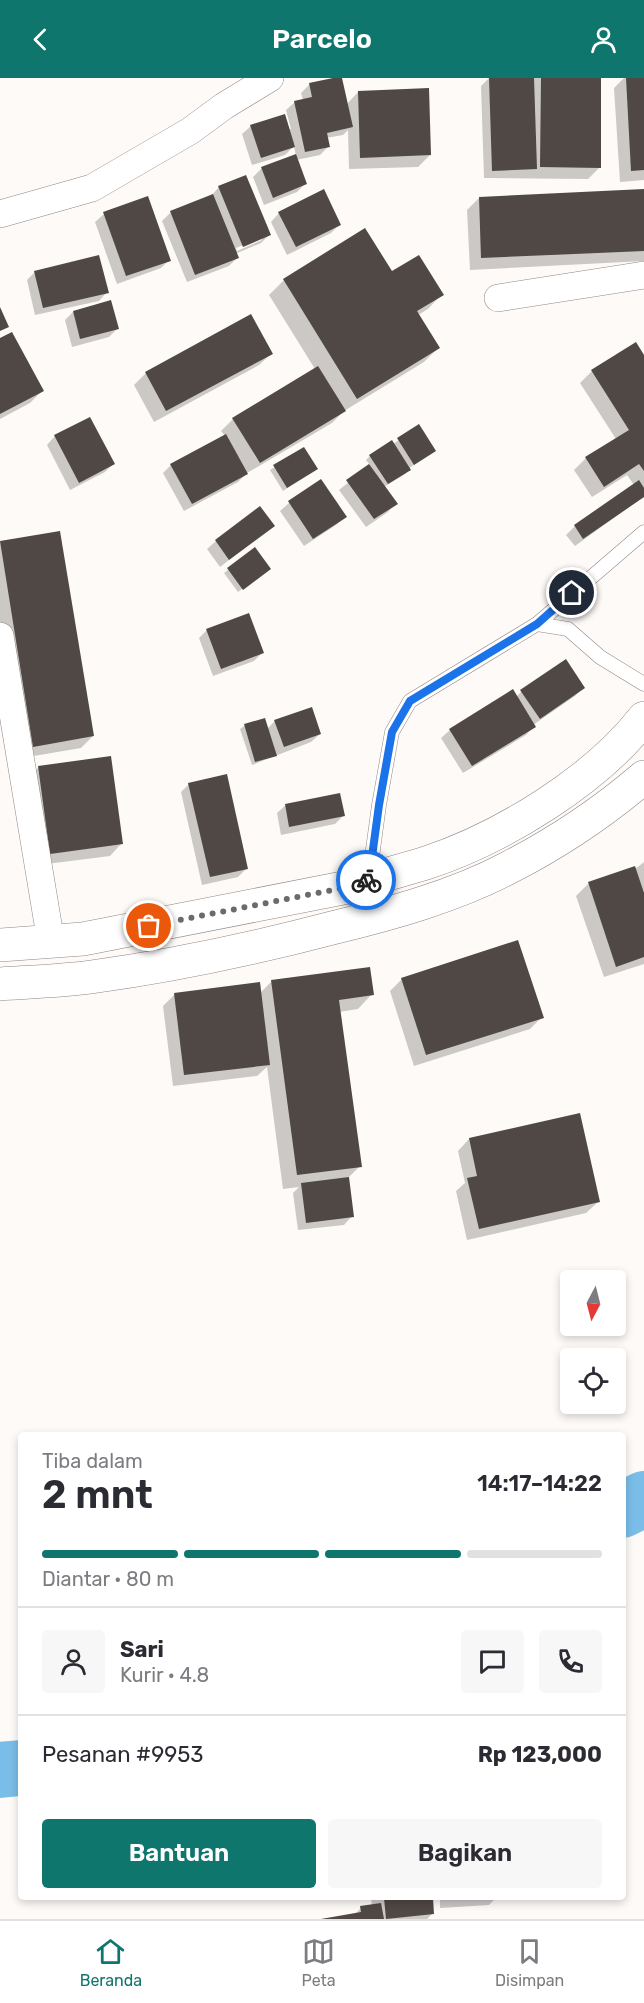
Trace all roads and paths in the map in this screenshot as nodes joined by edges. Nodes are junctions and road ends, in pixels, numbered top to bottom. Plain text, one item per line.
1 (270, 78) edge
2 (0, 214) edge
3 (644, 275) edge
4 (498, 298) dead end
5 (644, 532) edge
6 (537, 624) junction
7 (0, 636) edge
8 (644, 684) edge
9 (644, 718) edge
10 (644, 777) edge
11 (369, 879) junction
12 (51, 942) junction
13 (0, 945) edge
14 (0, 984) edge

1 - 2 street
3 - 4 street
5 - 6 lane
6 - 8 lane
6 - 11 lane
7 - 12 street
9 - 11 street
10 - 14 street
11 - 12 street
12 - 13 street

